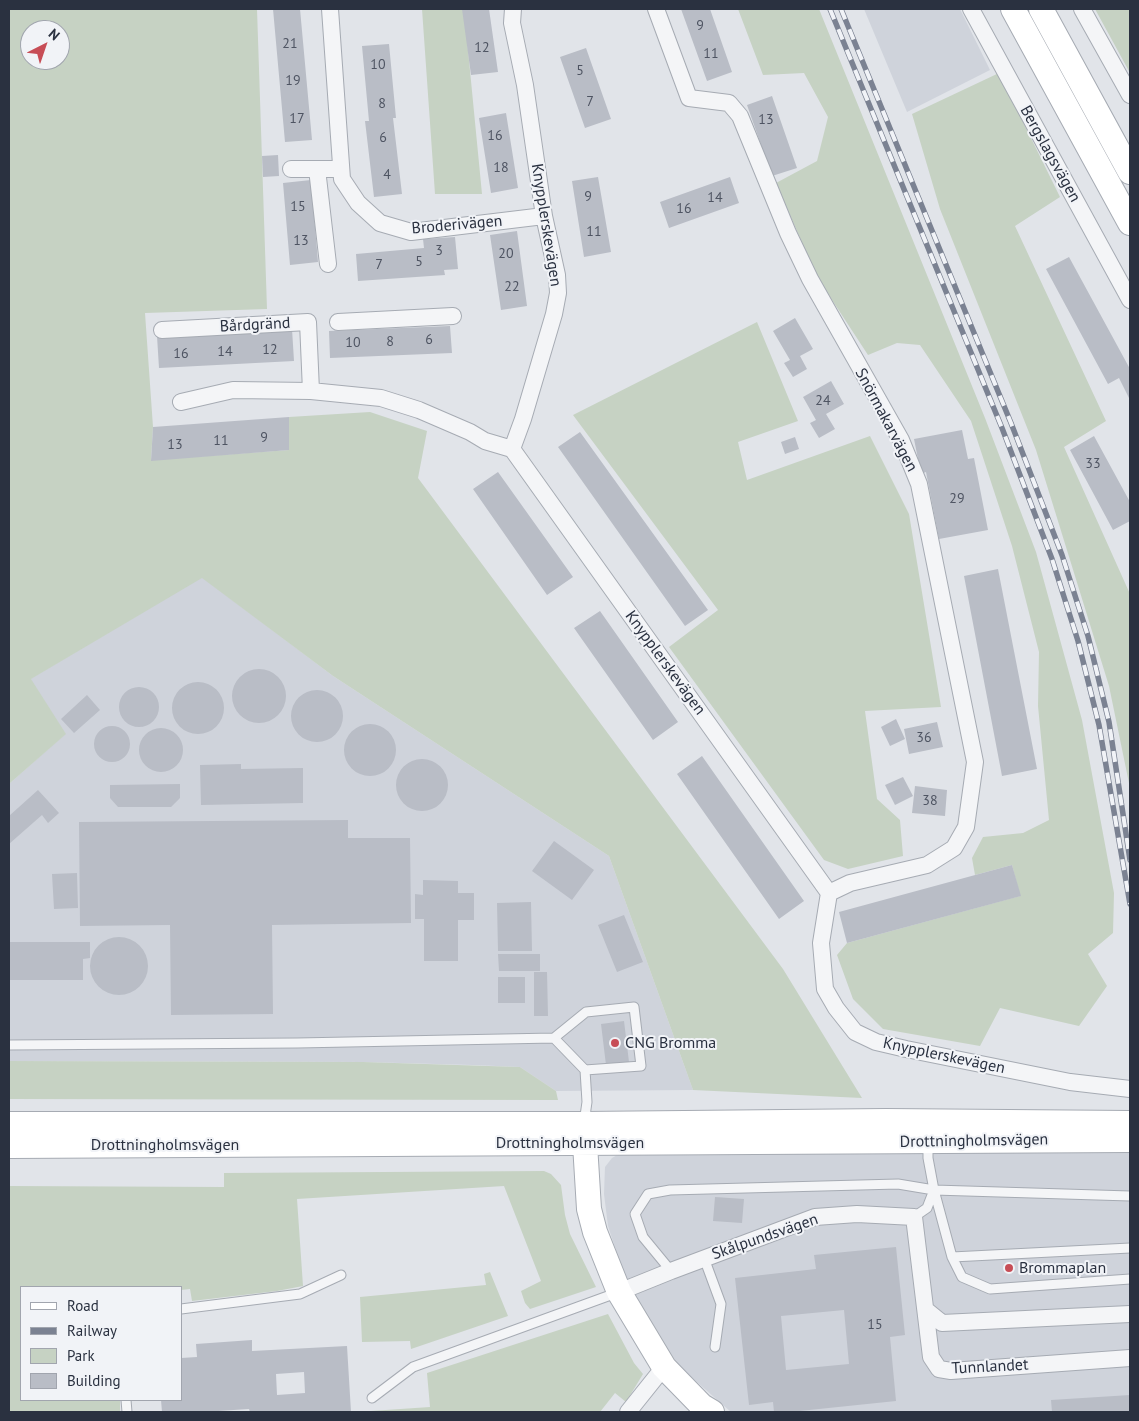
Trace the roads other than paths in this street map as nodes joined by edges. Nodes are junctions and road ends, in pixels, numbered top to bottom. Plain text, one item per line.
1 (330, 9) edge
2 (514, 9) edge
3 (656, 9) edge
4 (971, 9) edge
5 (1013, 9) edge
6 (1041, 9) edge
7 (1082, 9) edge
8 (1130, 95) edge
9 (291, 169) dead end
10 (317, 169) junction
11 (341, 169) junction
12 (1130, 172) edge
13 (544, 216) junction
14 (1130, 223) edge
15 (328, 264) dead end
16 (1130, 300) edge
17 (453, 316) dead end
18 (338, 322) dead end
19 (162, 330) dead end
20 (311, 391) junction
21 (181, 402) dead end
22 (512, 449) junction
23 (829, 893) junction
24 (554, 1038) junction
25 (9, 1045) edge
26 (585, 1070) junction
27 (1130, 1089) edge
28 (1130, 1123) edge
29 (9, 1124) edge
30 (927, 1132) junction
31 (585, 1133) junction
32 (1130, 1140) edge
33 (9, 1146) edge
34 (934, 1190) junction
35 (1130, 1196) edge
36 (914, 1217) junction
37 (1130, 1248) edge
38 (952, 1257) junction
39 (704, 1258) junction
40 (671, 1271) junction
41 (341, 1275) dead end
42 (1130, 1279) edge
43 (619, 1292) junction
44 (182, 1309) edge
45 (926, 1310) junction
46 (1130, 1314) edge
47 (715, 1347) dead end
48 (1130, 1358) edge
49 (664, 1367) junction
50 (372, 1398) dead end
51 (628, 1412) edge
52 (712, 1412) edge

1 - 11 street, Broderivägen
2 - 13 street, Knypplerskevägen
3 - 23 street, Snörmakarvägen
4 - 16 street, Bergslagsvägen
5 - 14 main road
6 - 12 main road
7 - 8 street
9 - 10 street
10 - 11 street
10 - 15 street
11 - 13 street, Broderivägen
13 - 22 street, Knypplerskevägen
17 - 18 street
19 - 20 street, Bårdgränd
20 - 21 street
20 - 22 street
22 - 23 street, Knypplerskevägen
23 - 27 street, Knypplerskevägen
24 - 25 lane
24 - 26 lane
24 - 26 lane
26 - 31 lane
28 - 30 main road, Drottningholmsvägen
29 - 31 main road, Drottningholmsvägen
30 - 31 main road, Drottningholmsvägen
30 - 32 main road, Drottningholmsvägen
30 - 34 lane
31 - 33 main road, Drottningholmsvägen
31 - 43 main road
34 - 35 lane
34 - 36 lane
34 - 38 lane
34 - 40 lane
36 - 39 street, Skålpundsvägen
36 - 45 street
37 - 38 lane
38 - 42 lane
39 - 40 street, Skålpundsvägen
39 - 47 lane
40 - 43 street, Skålpundsvägen
41 - 44 lane
43 - 49 main road
43 - 50 lane
45 - 46 street
45 - 48 street, Tunnlandet
49 - 51 street
49 - 52 main road

